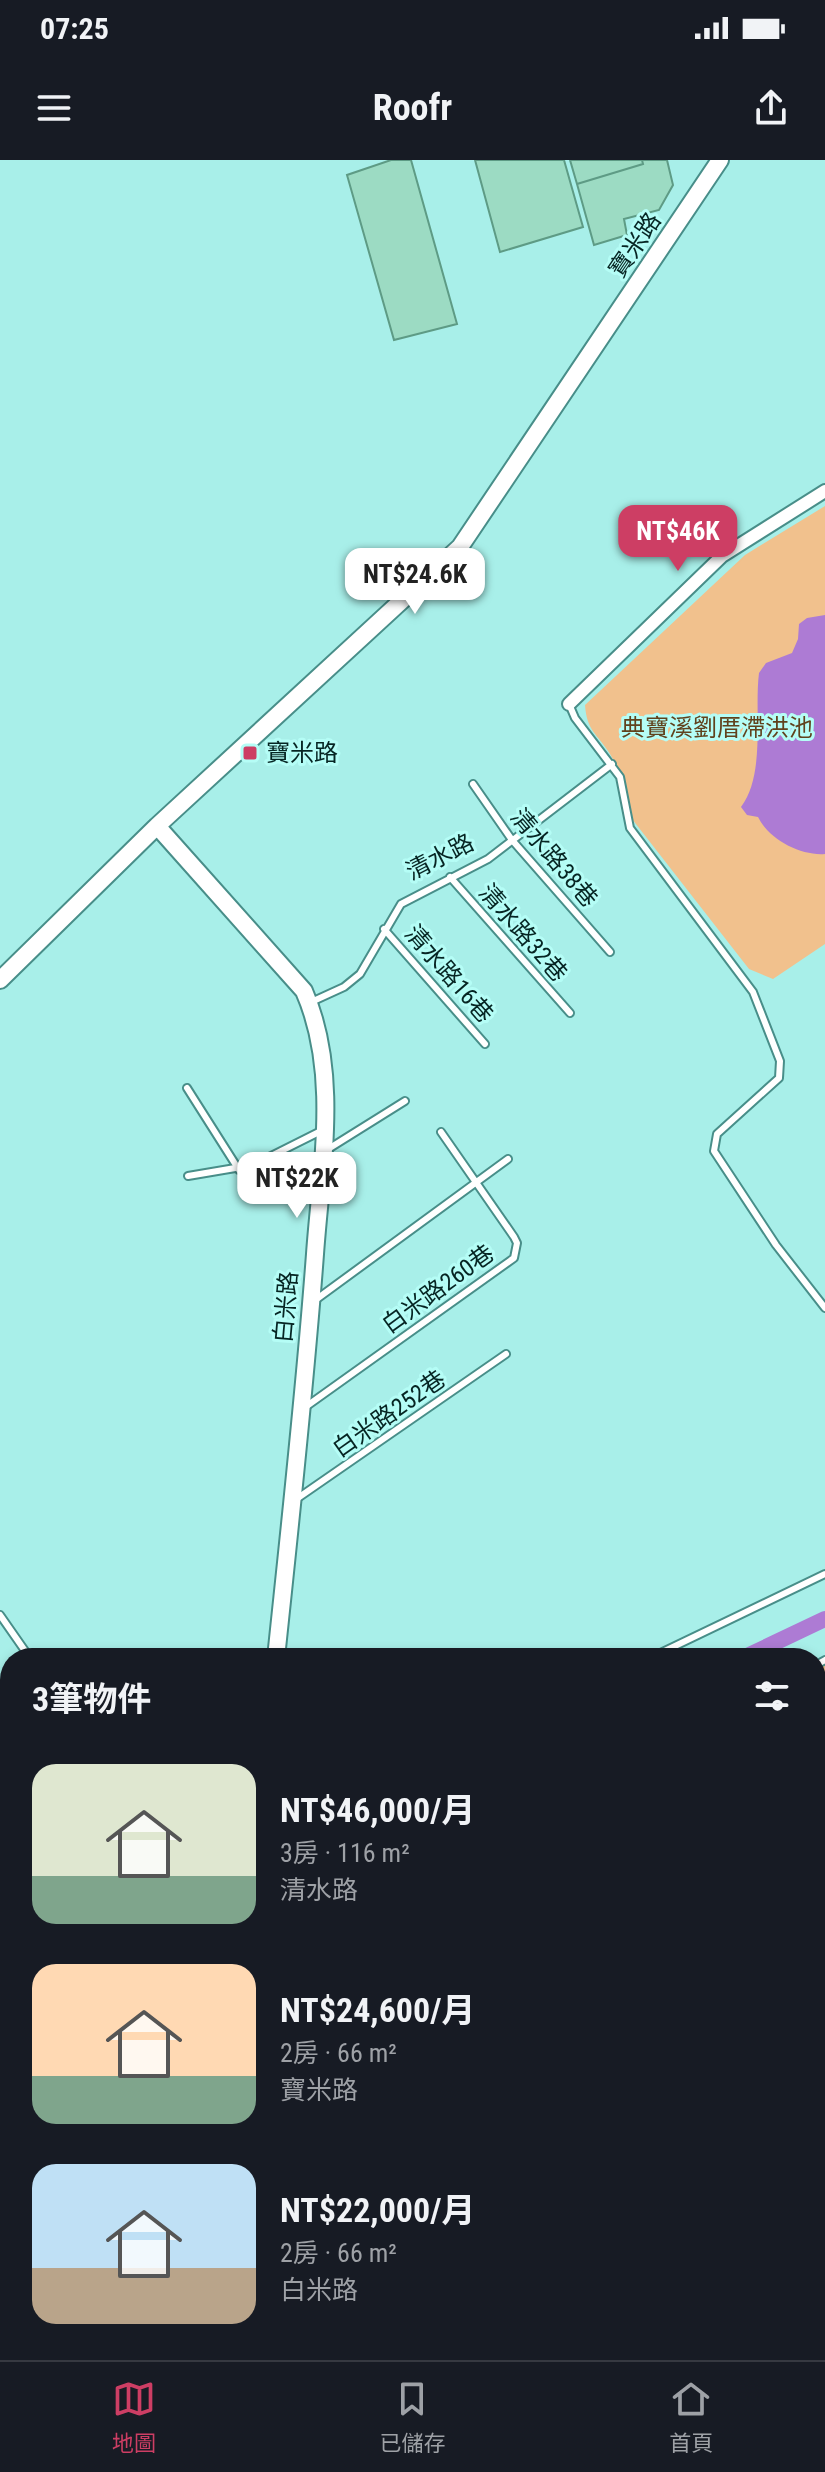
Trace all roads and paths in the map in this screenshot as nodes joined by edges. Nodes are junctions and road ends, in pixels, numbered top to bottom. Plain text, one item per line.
1 (720, 160) edge
2 (825, 491) edge
3 (569, 704) joint
4 (612, 764) junction
5 (473, 784) dead end
6 (157, 826) junction
7 (512, 840) junction
8 (450, 877) junction
9 (384, 929) junction
10 (610, 952) dead end
11 (0, 980) edge
12 (309, 1003) junction
13 (570, 1013) dead end
14 (485, 1044) dead end
15 (187, 1088) dead end
16 (405, 1101) dead end
17 (323, 1130) junction
18 (441, 1132) dead end
19 (322, 1153) junction
20 (508, 1159) dead end
21 (239, 1170) junction
22 (188, 1176) dead end
23 (476, 1182) junction
24 (311, 1303) junction
25 (825, 1308) edge
26 (506, 1354) dead end
27 (301, 1410) junction
28 (292, 1502) junction
29 (825, 1574) edge
30 (0, 1615) edge
31 (23, 1648) edge
32 (277, 1648) edge
33 (671, 1648) edge

1 - 6 street, 寶米路
2 - 3 street
3 - 4 lane
4 - 7 lane, 清水路
4 - 25 lane
5 - 7 lane, 清水路38巷
6 - 11 street, 寶米路
6 - 12 street, 白米路
7 - 8 lane, 清水路
7 - 10 lane, 清水路38巷
8 - 9 lane, 清水路
8 - 13 lane, 清水路32巷
9 - 12 lane, 清水路
9 - 14 lane, 清水路16巷
12 - 17 street, 白米路
15 - 21 lane
16 - 19 lane
17 - 19 street, 白米路
17 - 21 lane
18 - 23 lane, 白米路260巷
19 - 24 street, 白米路
20 - 23 lane
21 - 22 lane
23 - 24 lane
23 - 27 lane, 白米路260巷
24 - 27 street, 白米路
26 - 28 lane, 白米路252巷
27 - 28 street, 白米路
28 - 32 street, 白米路
29 - 33 lane
30 - 31 lane

